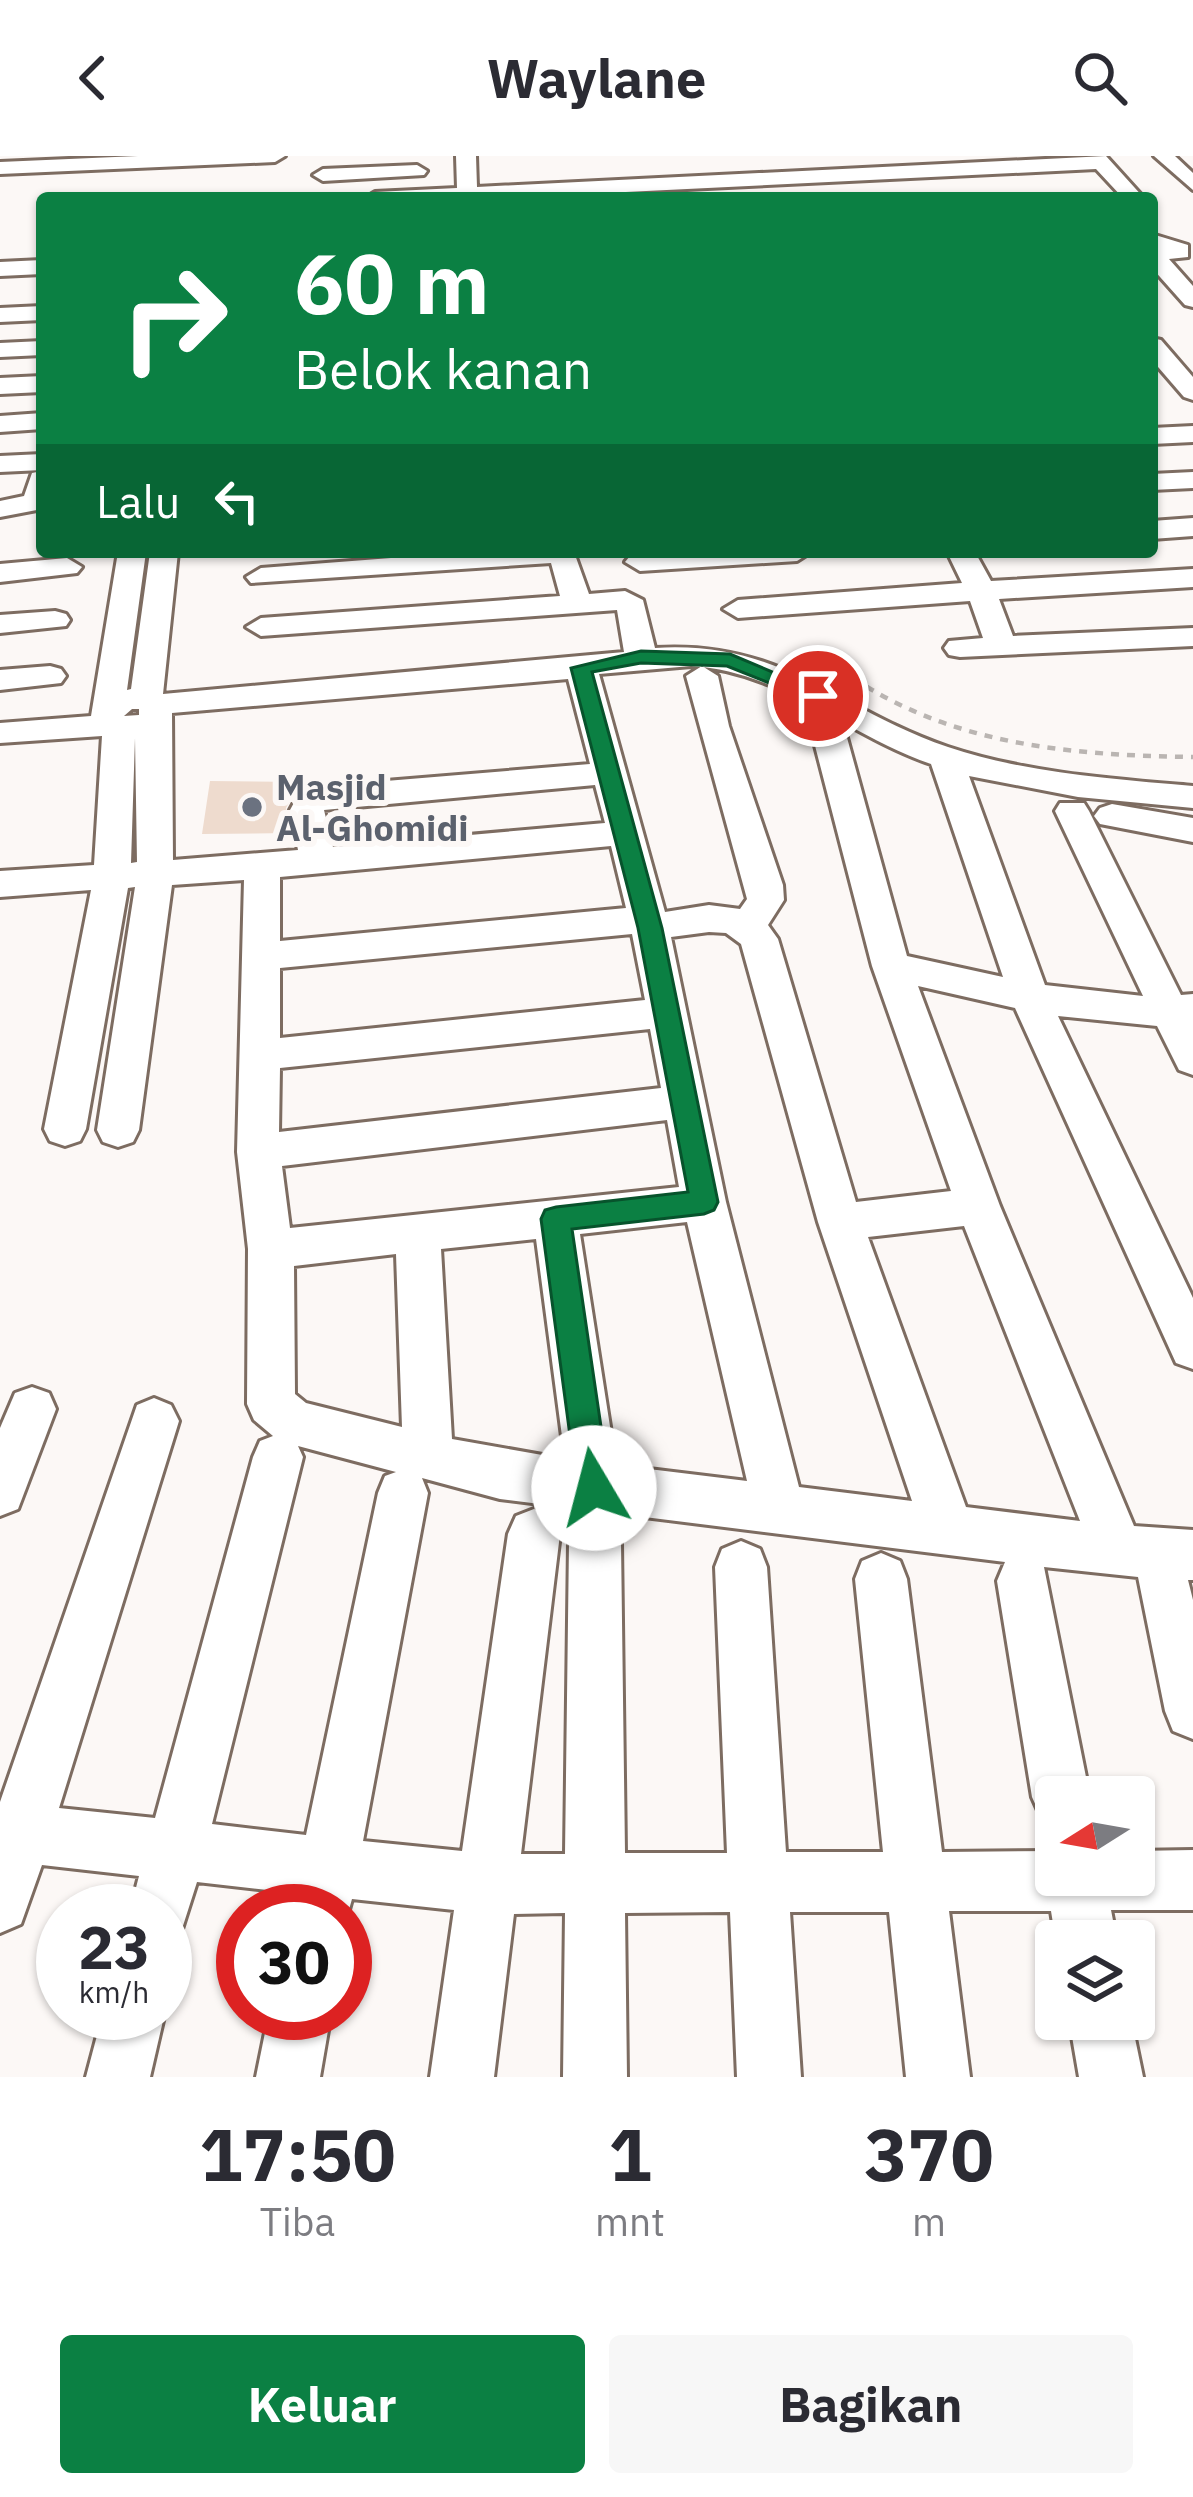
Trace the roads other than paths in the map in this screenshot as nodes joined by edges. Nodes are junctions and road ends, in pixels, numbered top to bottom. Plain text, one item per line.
1 (264, 156) edge
2 (275, 156) edge
3 (755, 156) edge
4 (1163, 156) edge
5 (211, 157) edge
6 (156, 159) edge
7 (1098, 159) edge
8 (466, 163) edge
9 (324, 166) edge
10 (0, 167) edge
11 (1190, 178) edge
12 (772, 188) edge
13 (538, 189) edge
14 (1120, 191) edge
15 (495, 192) edge
16 (1158, 225) edge
17 (1183, 254) edge
18 (1158, 261) edge
19 (36, 267) edge
20 (0, 269) edge
21 (36, 299) edge
22 (1193, 300) edge
23 (0, 301) edge
24 (36, 313) edge
25 (0, 315) edge
26 (36, 347) edge
27 (0, 350) edge
28 (1158, 356) edge
29 (36, 384) edge
30 (0, 386) edge
31 (1193, 393) edge
32 (1158, 396) edge
33 (36, 421) edge
34 (0, 424) edge
35 (1193, 434) edge
36 (1158, 436) edge
37 (36, 462) edge
38 (0, 464) edge
39 (1193, 480) edge
40 (1158, 482) edge
41 (1193, 527) edge
42 (1158, 530) edge
43 (132, 558) edge
44 (163, 558) edge
45 (402, 558) edge
46 (562, 558) edge
47 (639, 558) edge
48 (964, 558) edge
49 (260, 564) edge
50 (67, 568) dead end
51 (0, 573) edge
52 (1193, 578) edge
53 (981, 591) junction
54 (577, 603) junction
55 (739, 609) dead end
56 (55, 620) dead end
57 (0, 624) edge
58 (1193, 637) edge
59 (1001, 644) junction
60 (960, 648) dead end
61 (654, 658) junction
62 (259, 660) junction
63 (50, 676) dead end
64 (702, 676) junction
65 (583, 677) junction
66 (0, 680) edge
67 (135, 715) junction
68 (0, 733) edge
69 (829, 734) junction
70 (949, 771) junction
71 (609, 773) junction
72 (1193, 797) edge
73 (1072, 811) junction
74 (154, 814) junction
75 (114, 819) junction
76 (1193, 830) edge
77 (624, 832) junction
78 (318, 860) junction
79 (262, 866) junction
80 (154, 872) junction
81 (112, 874) junction
82 (0, 884) edge
83 (649, 924) junction
84 (749, 925) junction
85 (262, 956) junction
86 (891, 966) junction
87 (1029, 996) junction
88 (1181, 1011) edge
89 (668, 1012) junction
90 (260, 1055) junction
91 (1193, 1059) edge
92 (687, 1101) junction
93 (64, 1129) dead end
94 (118, 1130) dead end
95 (258, 1152) junction
96 (704, 1202) junction
97 (978, 1206) junction
98 (556, 1219) junction
99 (840, 1222) junction
100 (418, 1234) junction
101 (271, 1250) junction
102 (1193, 1348) edge
103 (32, 1409) dead end
104 (154, 1421) dead end
105 (278, 1456) dead end
106 (416, 1475) junction
107 (0, 1492) edge
108 (781, 1511) junction
109 (594, 1516) junction
110 (949, 1530) junction
111 (535, 1534) dead end
112 (1118, 1551) junction
113 (741, 1567) dead end
114 (1178, 1569) edge
115 (880, 1579) dead end
116 (1023, 1581) dead end
117 (1193, 1711) edge
118 (1057, 1776) edge
119 (11, 1832) edge
120 (176, 1850) junction
121 (1035, 1879) edge
122 (1155, 1879) edge
123 (1193, 1880) edge
124 (915, 1881) junction
125 (758, 1882) junction
126 (595, 1883) junction
127 (167, 1884) edge
128 (306, 1884) edge
129 (326, 1884) edge
130 (488, 1884) junction
131 (372, 1888) edge
132 (0, 1903) edge
133 (127, 2040) edge
134 (295, 2040) edge
135 (1104, 2040) edge
136 (118, 2077) edge
137 (288, 2077) edge
138 (462, 2077) edge
139 (595, 2077) edge
140 (769, 2077) edge
141 (938, 2077) edge
142 (1111, 2077) edge

1 - 2 street
1 - 5 street
3 - 12 street
4 - 11 street
5 - 6 street
6 - 10 street
7 - 12 street
7 - 14 street
8 - 9 street
12 - 13 street
13 - 15 street
16 - 17 street
18 - 22 street
19 - 20 street
21 - 23 street
24 - 25 street
26 - 27 street
28 - 31 street
29 - 30 street
31 - 32 street
33 - 34 street
35 - 36 street
37 - 38 street
39 - 40 street
41 - 42 street
43 - 67 street
44 - 67 street
45 - 49 street
46 - 54 street
47 - 61 street
48 - 53 street
49 - 62 street
50 - 51 street
52 - 53 street
53 - 55 street
53 - 59 street
54 - 61 street
54 - 62 street
56 - 57 street
58 - 59 street
59 - 60 street
61 - 65 street
61 - 70 street
62 - 65 street
62 - 67 street
63 - 66 street
64 - 65 street
64 - 69 street
64 - 84 street
65 - 67 street
65 - 71 street
67 - 68 street
67 - 74 street
67 - 75 street
69 - 70 street
69 - 86 street
70 - 72 street
70 - 73 street
70 - 87 street
71 - 77 street
71 - 78 street
73 - 76 street
73 - 88 street
74 - 75 street
74 - 80 street
75 - 81 street
77 - 78 street
77 - 83 street
78 - 79 street
79 - 80 street
79 - 85 street
80 - 81 street
80 - 94 street
81 - 82 street
81 - 93 street
83 - 84 street
83 - 85 street
83 - 89 street
84 - 99 street
85 - 90 street
86 - 87 street
86 - 97 street
87 - 88 street
87 - 102 street
88 - 91 street
89 - 90 street
89 - 92 street
90 - 95 street
92 - 95 street
92 - 96 street
95 - 101 street
96 - 98 street
96 - 108 street
97 - 99 street
97 - 112 street
98 - 100 street
98 - 109 street
99 - 110 street
100 - 101 street
100 - 106 street
101 - 106 street
103 - 107 street
104 - 119 street
105 - 120 street
106 - 109 street
106 - 129 street
108 - 109 street
108 - 110 street
109 - 126 street
110 - 112 street
111 - 130 street
112 - 114 street
113 - 125 street
114 - 117 street
115 - 124 street
116 - 118 street
119 - 120 street
119 - 132 street
120 - 127 street
120 - 128 street
121 - 124 street
122 - 123 street
124 - 125 street
124 - 141 street
125 - 126 street
125 - 140 street
126 - 130 street
126 - 139 street
130 - 131 street
130 - 138 street
133 - 136 street
134 - 137 street
135 - 142 street

